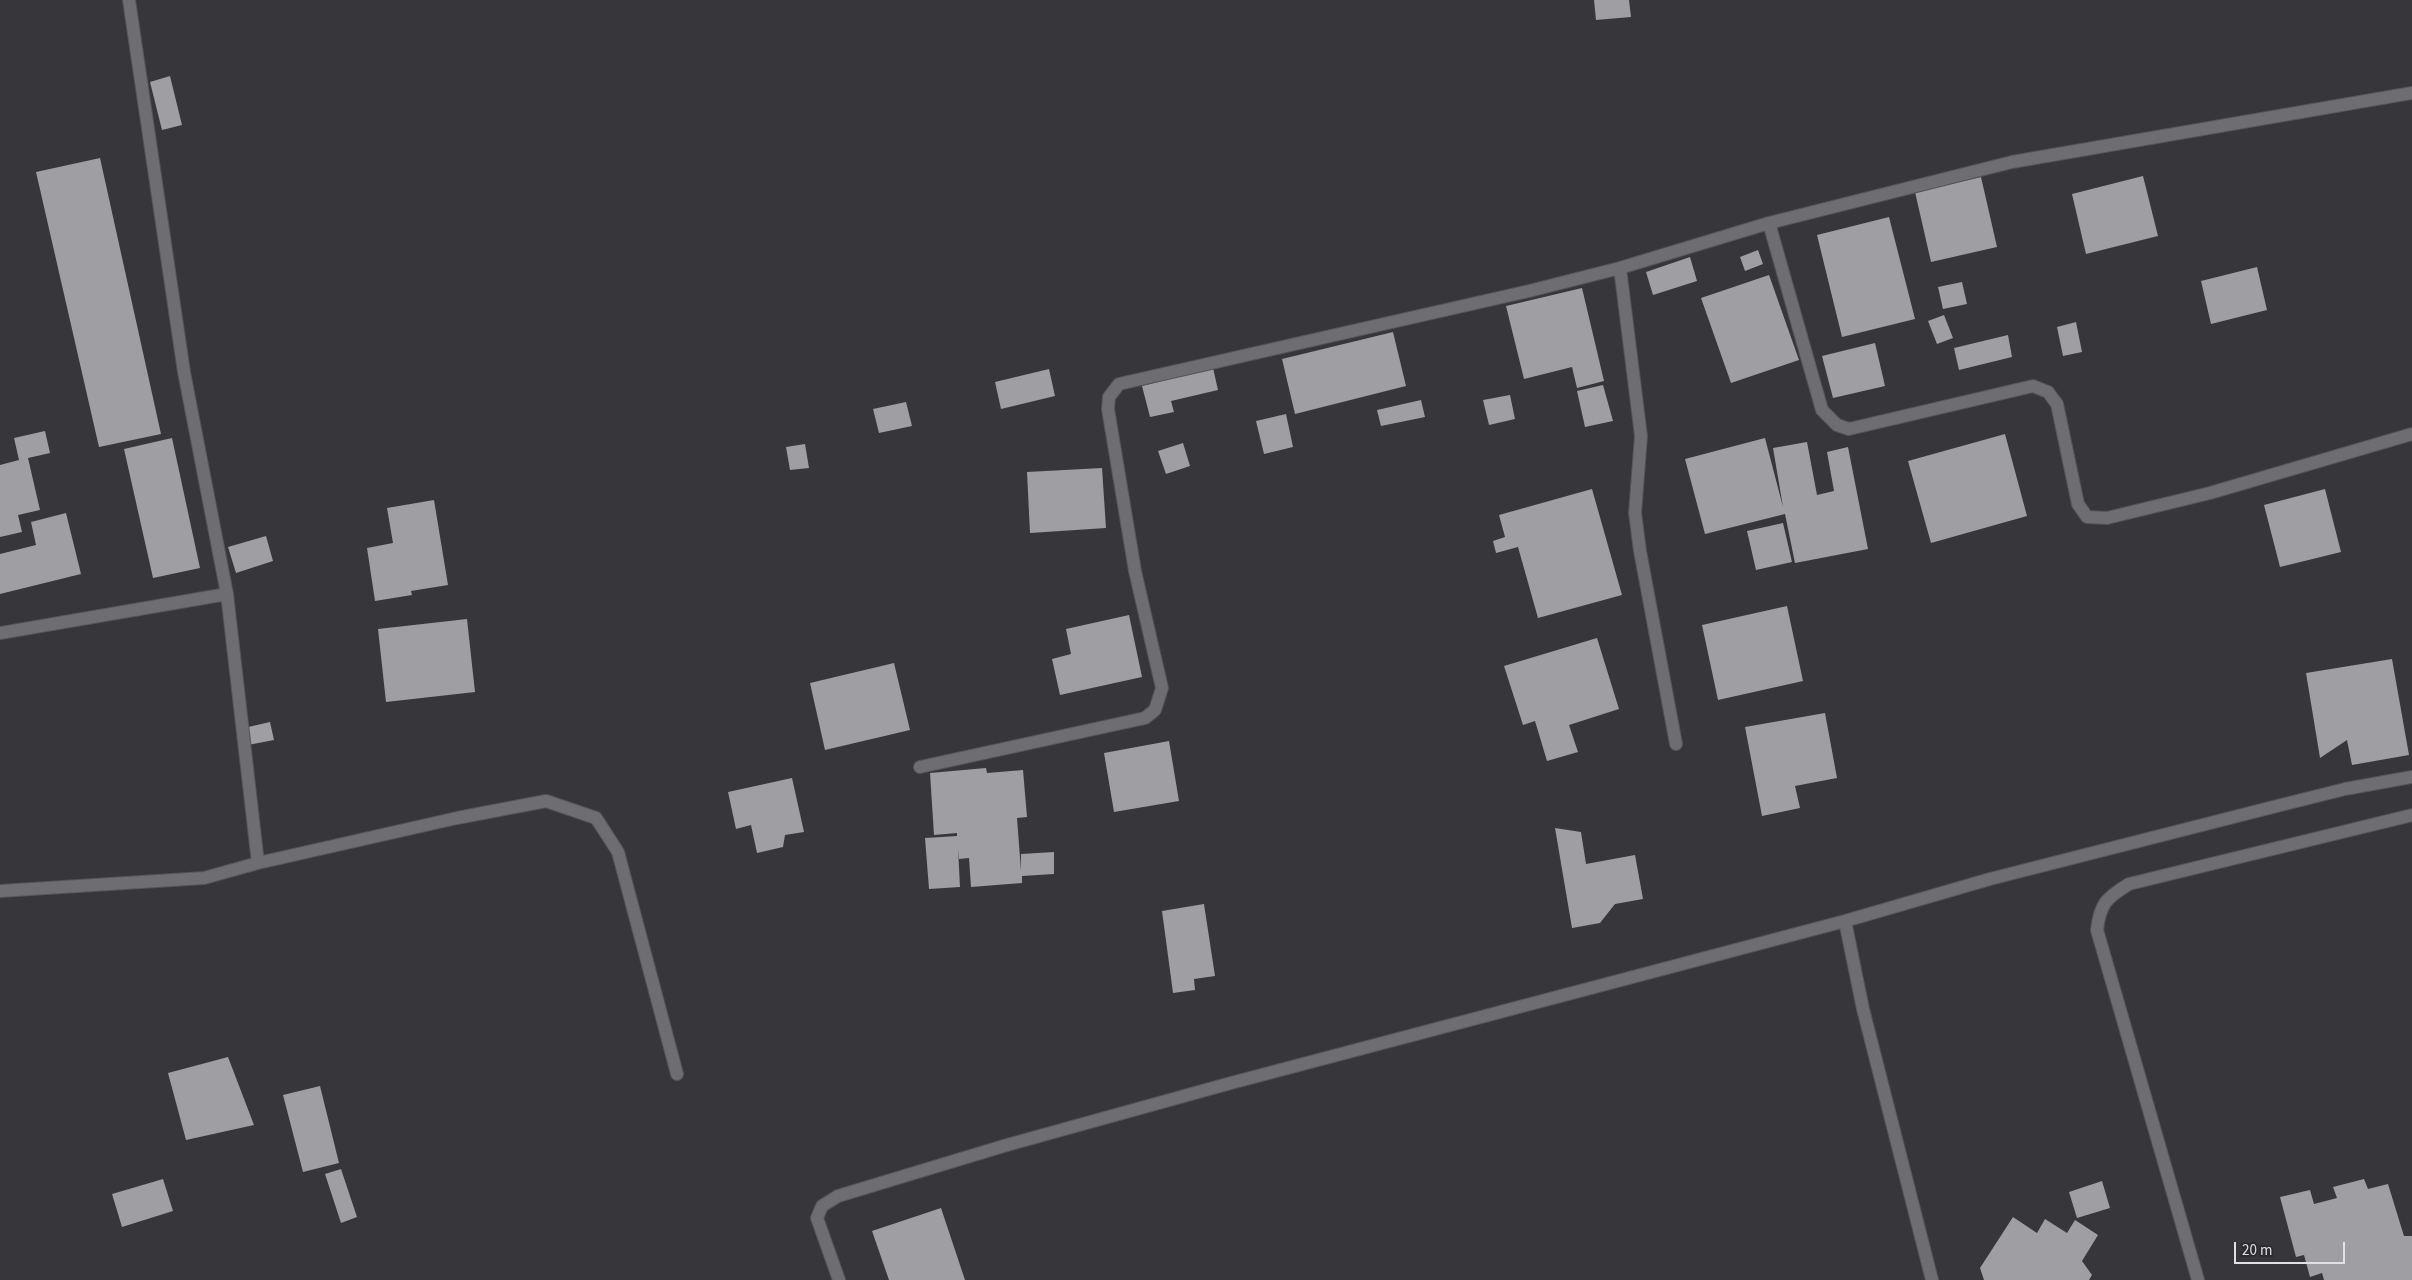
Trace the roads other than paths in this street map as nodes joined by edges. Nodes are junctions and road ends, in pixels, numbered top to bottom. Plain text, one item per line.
1 (129, 0) edge
2 (2412, 93) edge
3 (1769, 223) junction
4 (1620, 268) junction
5 (2412, 434) edge
6 (227, 594) junction
7 (0, 633) edge
8 (1676, 744) dead end
9 (920, 767) dead end
10 (2412, 777) edge
11 (2412, 815) edge
12 (258, 863) junction
13 (0, 891) edge
14 (1844, 921) junction
15 (677, 1074) dead end
16 (839, 1280) edge
17 (1932, 1280) edge
18 (2198, 1280) edge

1 - 6 street
2 - 3 street
3 - 4 street
3 - 5 street
4 - 8 street
4 - 9 street
6 - 7 street
6 - 12 street
10 - 14 street
11 - 18 street
12 - 13 street
12 - 15 street
14 - 16 street
14 - 17 street

